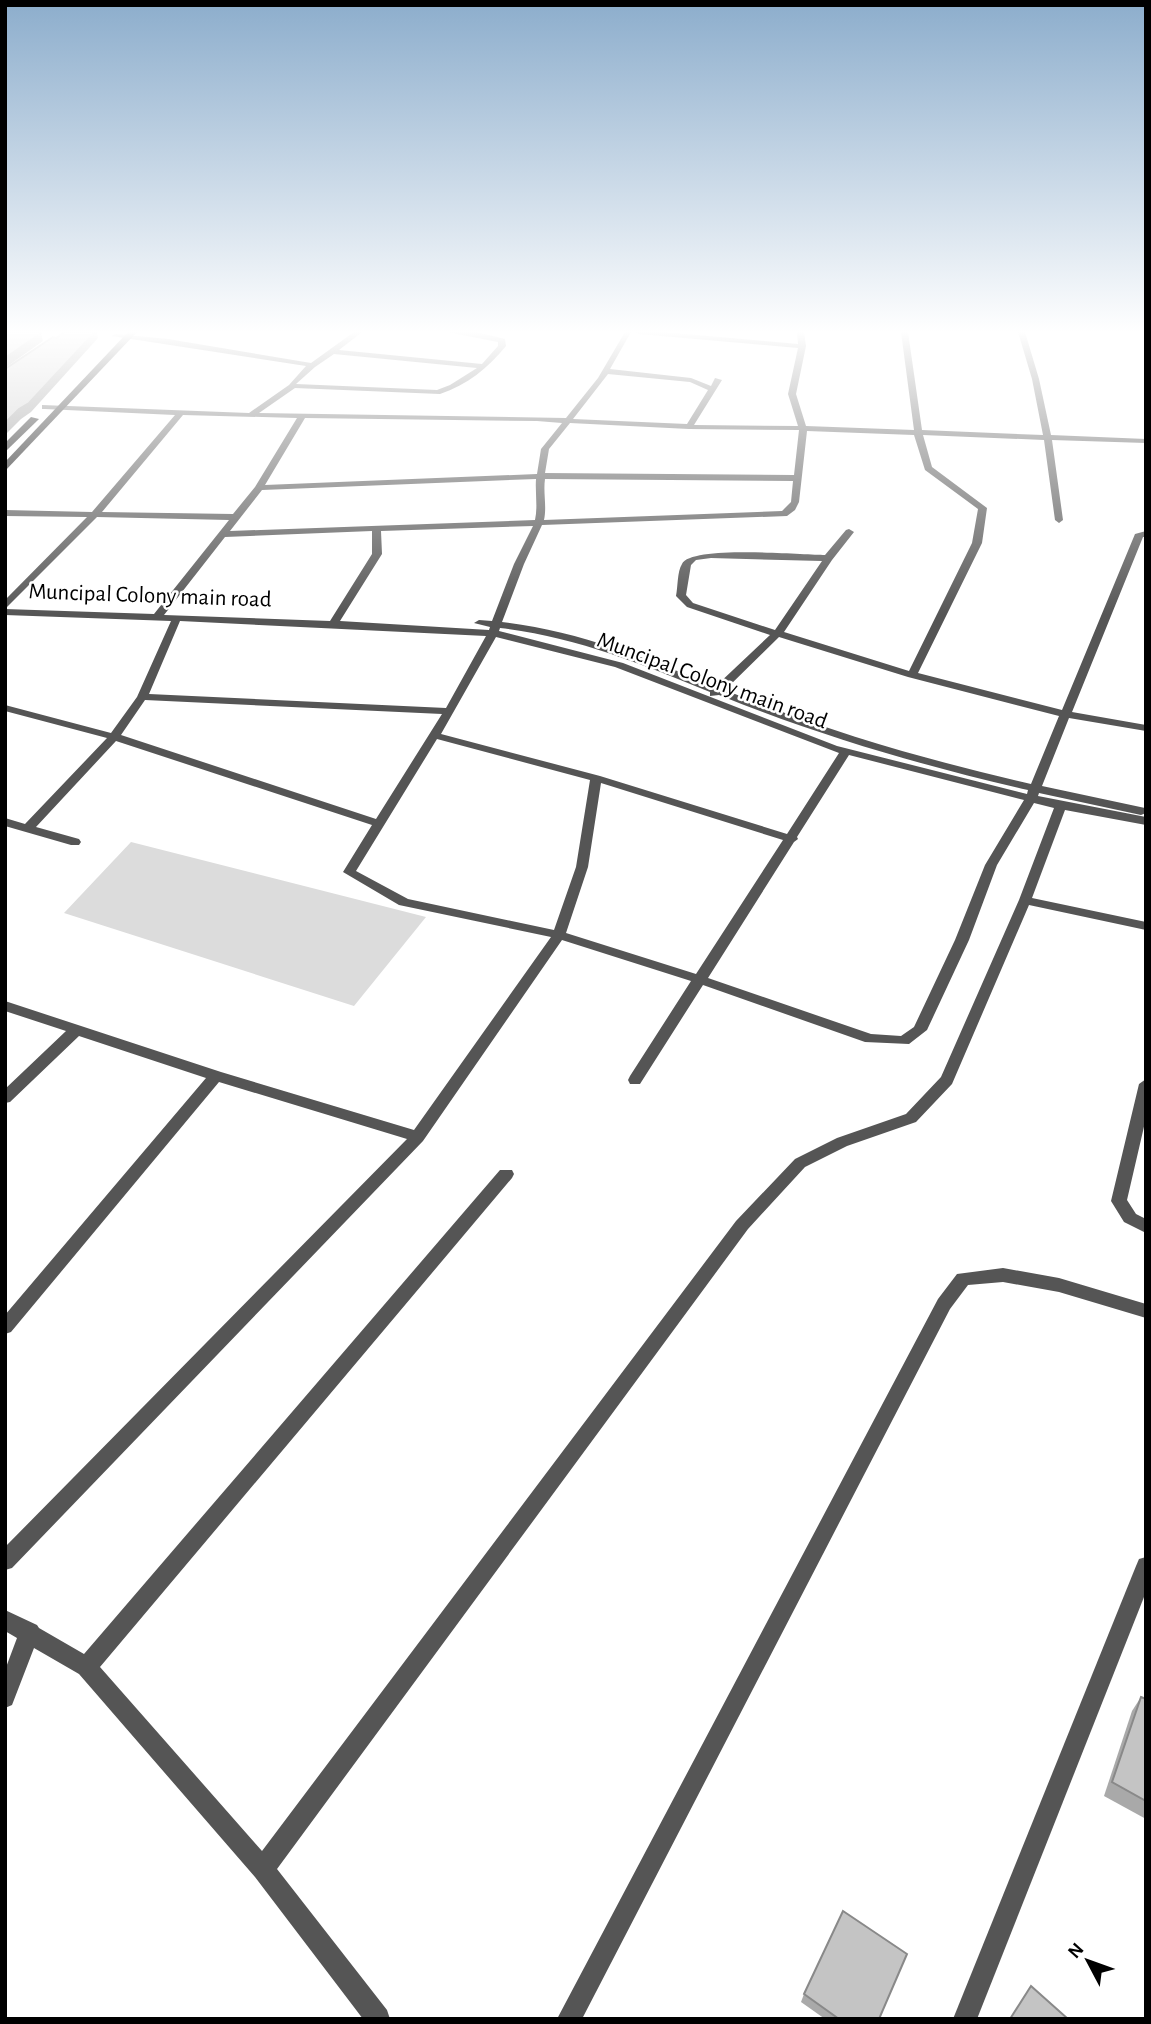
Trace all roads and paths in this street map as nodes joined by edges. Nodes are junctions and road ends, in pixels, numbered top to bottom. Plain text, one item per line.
1 (24, 426) edge
2 (43, 426) edge
3 (170, 426) edge
4 (295, 426) edge
5 (563, 426) edge
6 (680, 426) edge
7 (917, 426) edge
8 (1047, 426) edge
9 (689, 427) joint
10 (803, 428) junction
11 (918, 433) junction
12 (1049, 437) junction
13 (9, 441) edge
14 (1146, 441) edge
15 (5, 449) edge
16 (5, 468) edge
17 (541, 476) junction
18 (797, 478) junction
19 (259, 488) junction
20 (5, 513) edge
21 (96, 513) junction
22 (236, 517) junction
23 (1059, 520) dead end
24 (539, 523) junction
25 (376, 528) junction
26 (849, 532) dead end
27 (222, 534) junction
28 (1146, 534) edge
29 (828, 558) junction
30 (6, 606) edge
31 (158, 615) junction
32 (176, 620) junction
33 (335, 620) junction
34 (494, 628) junction
35 (778, 633) junction
36 (912, 675) junction
37 (718, 691) junction
38 (142, 697) junction
39 (709, 700) junction
40 (5, 708) edge
41 (449, 711) junction
42 (1065, 714) junction
43 (1146, 728) edge
44 (433, 734) junction
45 (114, 737) junction
46 (846, 751) junction
47 (596, 778) junction
48 (1033, 792) junction
49 (1061, 806) junction
50 (1146, 812) edge
51 (1146, 821) edge
52 (5, 822) edge
53 (380, 824) junction
54 (28, 828) junction
55 (792, 839) junction
56 (75, 842) dead end
57 (1024, 900) junction
58 (1146, 926) edge
59 (559, 935) junction
60 (701, 982) junction
61 (5, 1006) edge
62 (77, 1030) junction
63 (216, 1076) junction
64 (635, 1080) dead end
65 (1145, 1089) edge
66 (5, 1098) edge
67 (418, 1137) junction
68 (506, 1174) dead end
69 (1146, 1227) edge
70 (1146, 1311) edge
71 (5, 1327) edge
72 (5, 1561) edge
73 (1146, 1566) edge
74 (5, 1620) edge
75 (30, 1632) junction
76 (86, 1667) junction
77 (5, 1698) edge
78 (263, 1869) junction
79 (378, 2019) edge
80 (569, 2019) edge
81 (965, 2019) edge

1 - 13 main road
2 - 16 main road
3 - 21 street
4 - 19 street
5 - 17 street
6 - 9 street
7 - 11 street
8 - 12 street
9 - 10 street
10 - 11 street
10 - 18 street
11 - 12 street
11 - 36 street
12 - 14 street
12 - 23 street
13 - 15 main road
17 - 18 street
17 - 19 street
17 - 24 street
18 - 24 street
19 - 22 street
20 - 21 street
21 - 22 street
21 - 30 street
22 - 27 street
24 - 25 street
24 - 34 street
25 - 27 street
25 - 33 street
26 - 29 street
27 - 31 street
28 - 42 street
29 - 35 street
29 - 35 street
30 - 31 street, Muncipal Colony main road
31 - 32 street, Muncipal Colony main road
31 - 33 street
32 - 33 street, Muncipal Colony main road
32 - 38 street
33 - 34 street, Muncipal Colony main road
34 - 37 street
34 - 39 street, Muncipal Colony main road
34 - 41 street
35 - 36 street
35 - 37 street
36 - 42 street
37 - 39 street
37 - 48 street
38 - 41 street
38 - 45 street
39 - 46 street, Muncipal Colony main road
40 - 45 street
41 - 44 street
42 - 43 street
42 - 48 street
44 - 47 street
44 - 53 street
45 - 53 street
45 - 54 street
46 - 48 street, Muncipal Colony main road
46 - 55 street
47 - 55 street
47 - 59 street
48 - 49 street, Muncipal Colony main road
48 - 50 street
48 - 60 street
49 - 51 street, Muncipal Colony main road
49 - 57 street
52 - 54 street
53 - 59 street
54 - 56 street
55 - 60 street
57 - 58 street
57 - 78 street
59 - 60 street
59 - 67 street
60 - 64 street
61 - 62 street
62 - 63 street
62 - 66 street
63 - 67 street
63 - 71 street
65 - 69 street
67 - 72 street
68 - 76 street
70 - 80 street
73 - 81 street
74 - 75 street
75 - 76 street
75 - 77 street
76 - 78 street
78 - 79 street

